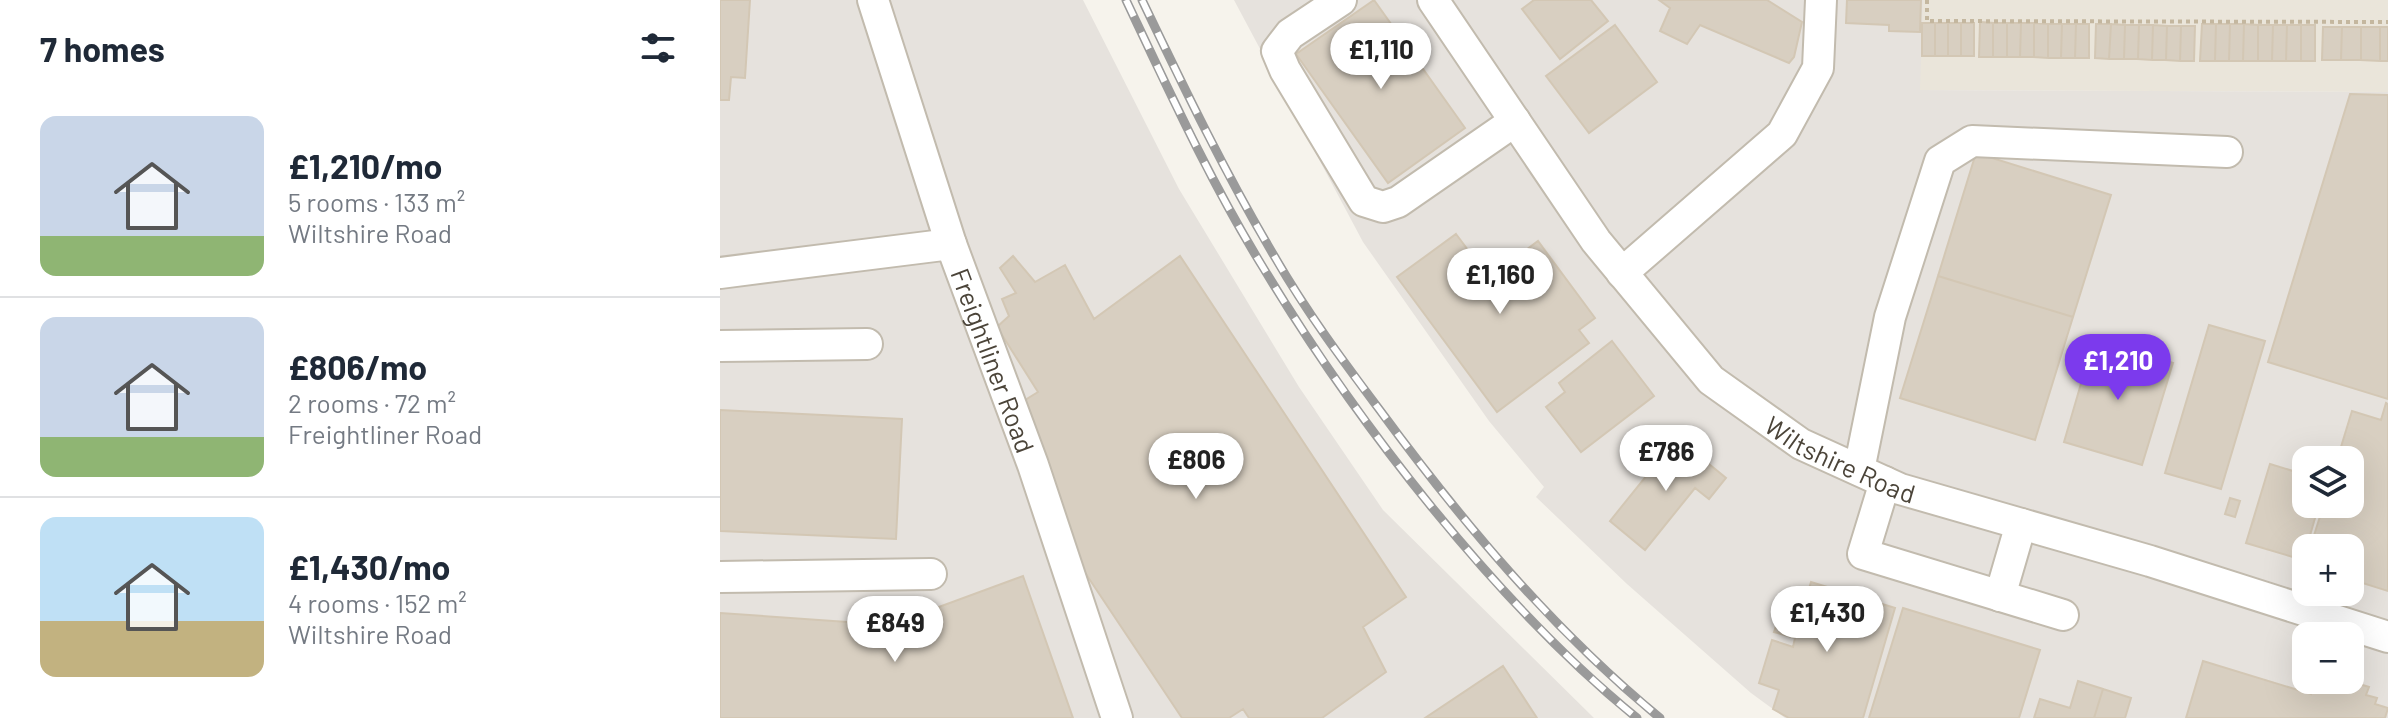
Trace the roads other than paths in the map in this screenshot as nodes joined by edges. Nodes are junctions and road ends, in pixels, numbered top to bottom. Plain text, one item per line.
1 (873, 0) edge
2 (1341, 0) edge
3 (1433, 0) edge
4 (1821, 0) edge
5 (1515, 121) junction
6 (2227, 152) dead end
7 (951, 244) junction
8 (720, 273) edge
9 (1622, 273) junction
10 (867, 344) dead end
11 (720, 346) edge
12 (1872, 476) junction
13 (2021, 524) junction
14 (931, 574) dead end
15 (720, 577) edge
16 (2000, 596) junction
17 (2063, 615) dead end
18 (2388, 637) edge
19 (1117, 718) edge

1 - 7 street, Freightliner Road
2 - 5 street
3 - 5 street, Wiltshire Road
4 - 9 street
5 - 9 street, Wiltshire Road
6 - 12 street
7 - 8 street
7 - 19 street, Freightliner Road
9 - 12 street, Wiltshire Road
10 - 11 street
12 - 13 street, Wiltshire Road
12 - 16 street
13 - 16 street
13 - 18 street, Wiltshire Road
14 - 15 street
16 - 17 street

